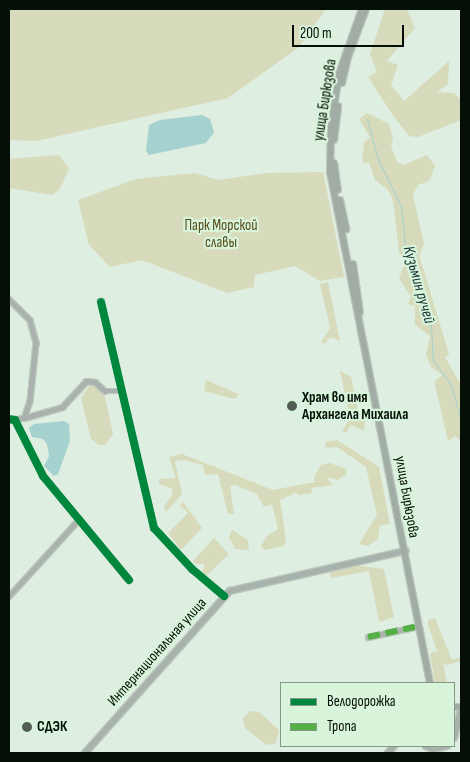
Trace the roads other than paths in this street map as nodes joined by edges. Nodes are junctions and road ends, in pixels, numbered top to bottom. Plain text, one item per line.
1 (364, 9) edge
2 (9, 299) edge
3 (101, 302) dead end
4 (122, 392) junction
5 (24, 418) junction
6 (9, 419) edge
7 (16, 420) junction
8 (79, 519) junction
9 (405, 551) junction
10 (129, 580) dead end
11 (9, 596) edge
12 (224, 596) junction
13 (419, 626) junction
14 (368, 637) dead end
15 (430, 682) edge
16 (461, 708) edge
17 (455, 729) edge
18 (429, 747) edge
19 (443, 747) edge
20 (85, 753) edge

1 - 9 main road, улица Бирюзова
2 - 5 street
3 - 4 street
4 - 5 street
4 - 12 street
5 - 7 street
6 - 7 street
7 - 8 street
8 - 10 street
8 - 11 street
9 - 12 main road, Интернациональная улица
9 - 13 main road, улица Бирюзова
12 - 20 main road, Интернациональная улица
13 - 14 street
13 - 15 main road, улица Бирюзова
16 - 17 main road
18 - 19 main road

